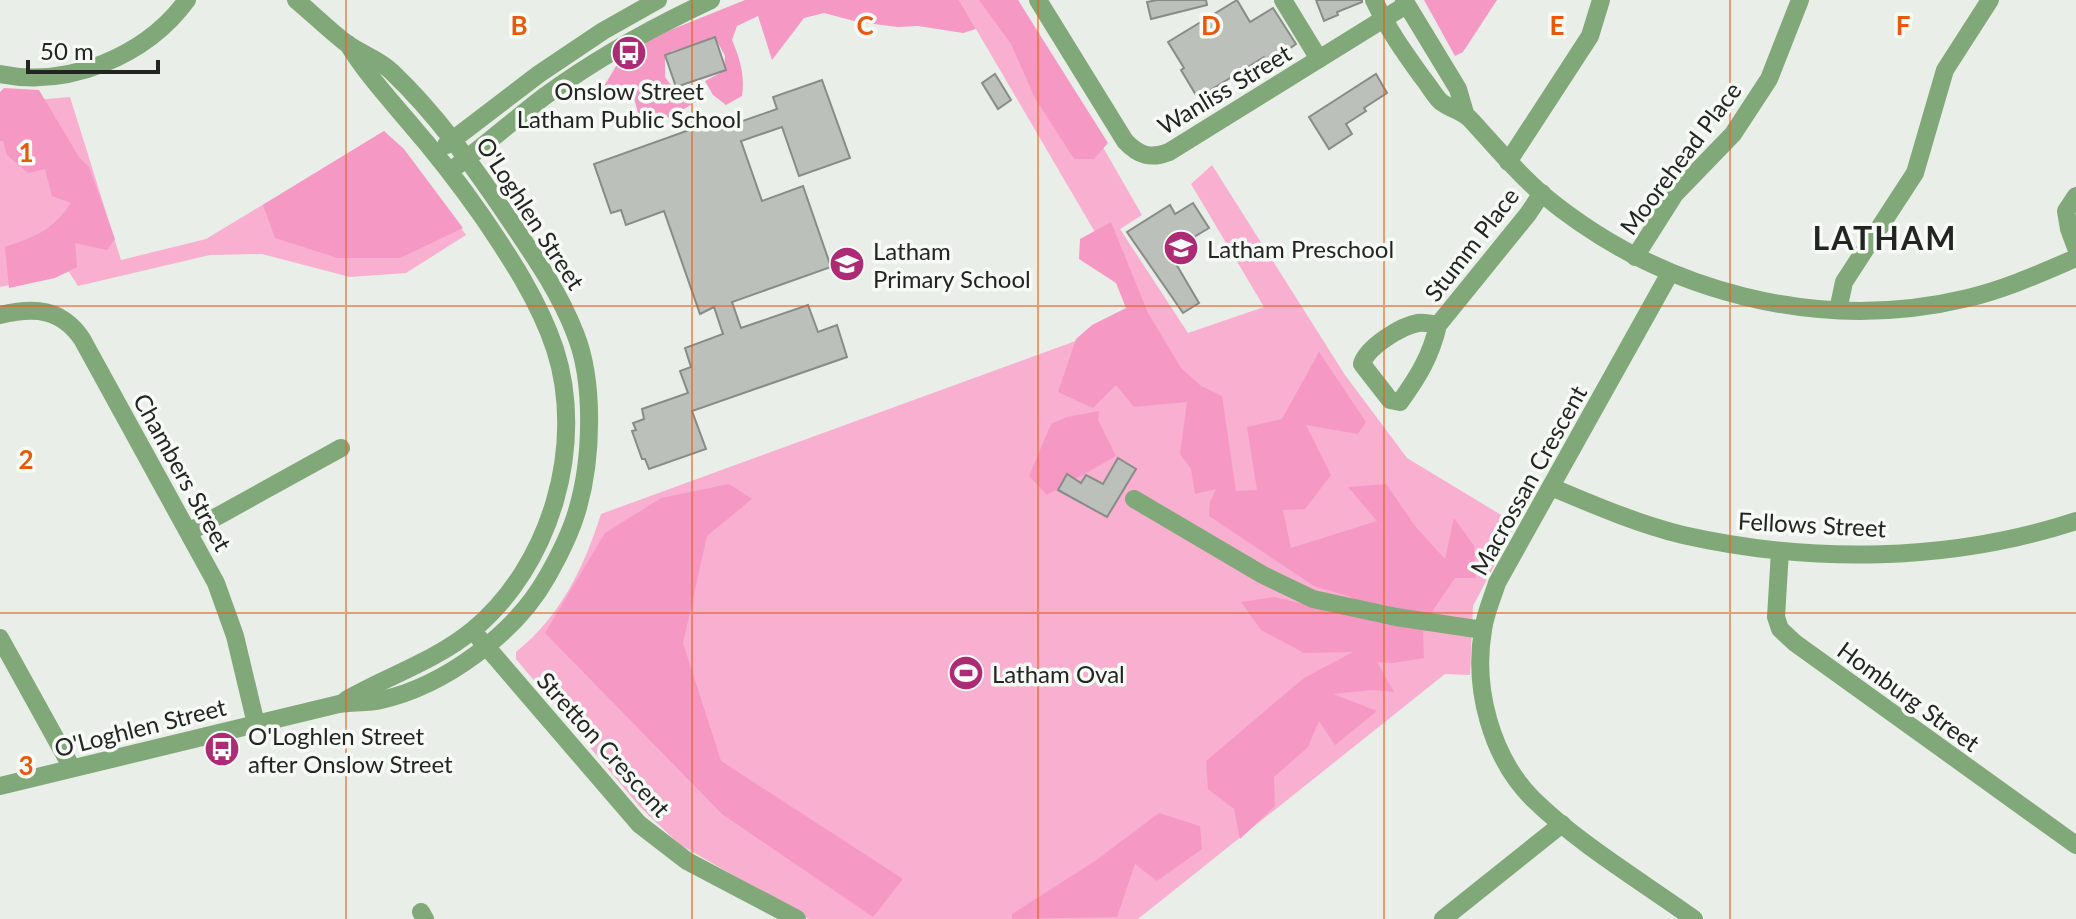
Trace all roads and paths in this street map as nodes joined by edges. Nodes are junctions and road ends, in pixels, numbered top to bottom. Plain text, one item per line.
1 (187, 0) edge
2 (296, 0) edge
3 (658, 0) edge
4 (711, 0) edge
5 (1038, 0) edge
6 (1283, 0) edge
7 (1374, 0) edge
8 (1601, 0) edge
9 (1800, 0) edge
10 (1990, 0) edge
11 (1405, 3) edge
12 (1383, 19) junction
13 (348, 44) junction
14 (1319, 59) junction
15 (0, 74) edge
16 (1465, 113) junction
17 (454, 140) junction
18 (435, 153) junction
19 (468, 157) junction
20 (1508, 162) junction
21 (449, 171) junction
22 (1542, 193) junction
23 (2076, 196) edge
24 (2076, 248) edge
25 (1635, 257) junction
26 (2076, 258) edge
27 (1670, 273) junction
28 (1838, 310) junction
29 (0, 315) edge
30 (1438, 325) junction
31 (341, 448) dead end
32 (1551, 487) junction
33 (1134, 499) dead end
34 (2076, 521) edge
35 (189, 532) junction
36 (1780, 551) junction
37 (473, 630) junction
38 (1483, 630) junction
39 (0, 638) edge
40 (486, 647) junction
41 (339, 704) junction
42 (256, 724) junction
43 (72, 768) junction
44 (0, 786) edge
45 (1562, 824) junction
46 (2076, 845) edge
47 (797, 919) edge
48 (1443, 919) edge
49 (1694, 919) edge

1 - 15 street
2 - 13 street, O'Loghlen Street
3 - 17 street
4 - 19 street
5 - 14 street, Wanliss Street
6 - 14 street
7 - 12 street
8 - 20 street
9 - 25 street, Moorehead Place
10 - 28 street
11 - 12 street, Wanliss Street
11 - 16 street
12 - 14 street, Wanliss Street
12 - 16 street
13 - 17 street, O'Loghlen Street
13 - 18 street, O'Loghlen Street
16 - 20 street
17 - 18 street
17 - 19 street, O'Loghlen Street
18 - 21 street, O'Loghlen Street
19 - 21 street
19 - 40 street, O'Loghlen Street
20 - 22 street
21 - 37 street, O'Loghlen Street
22 - 25 street
22 - 30 street, Stumm Place
23 - 24 street
25 - 27 street
26 - 28 street
27 - 28 street
27 - 32 street, Macrossan Crescent
29 - 35 street, Chambers Street
30 - 30 street, Stumm Place
31 - 35 street
32 - 36 street, Fellows Street
32 - 38 street, Macrossan Crescent
33 - 38 street
34 - 36 street, Fellows Street
35 - 42 street, Chambers Street
36 - 46 street, Homburg Street
37 - 40 street, Stretton Crescent
37 - 41 street, O'Loghlen Street
38 - 45 street, Macrossan Crescent
39 - 43 street
40 - 41 street, O'Loghlen Street
40 - 47 street, Stretton Crescent
41 - 42 street, O'Loghlen Street
42 - 43 street, O'Loghlen Street
43 - 44 street, O'Loghlen Street
45 - 48 street
45 - 49 street, Macrossan Crescent

